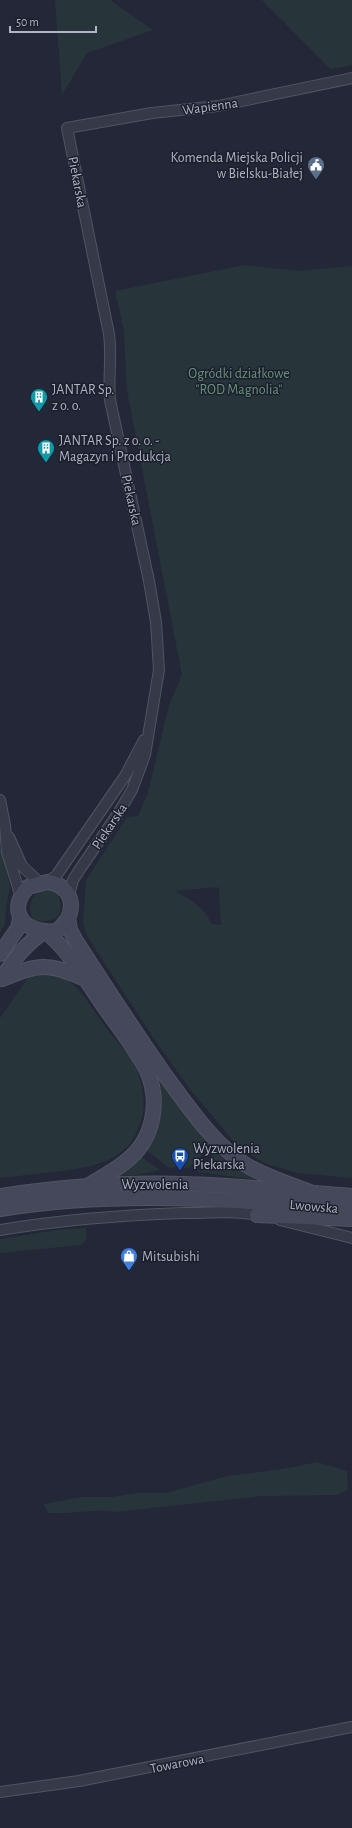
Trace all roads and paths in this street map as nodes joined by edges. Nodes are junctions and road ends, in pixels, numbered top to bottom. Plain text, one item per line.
1 (352, 78) edge
2 (67, 128) joint
3 (148, 731) junction
4 (0, 800) edge
5 (2, 825) edge
6 (44, 882) junction
7 (69, 894) junction
8 (21, 897) junction
9 (68, 918) junction
10 (20, 919) junction
11 (45, 931) junction
12 (0, 954) edge
13 (85, 979) junction
14 (1, 980) edge
15 (89, 1185) junction
16 (310, 1192) junction
17 (0, 1196) edge
18 (352, 1196) edge
19 (276, 1203) joint
20 (0, 1209) edge
21 (352, 1210) edge
22 (257, 1214) junction
23 (352, 1219) edge
24 (0, 1230) edge
25 (352, 1238) edge
26 (352, 1727) edge
27 (0, 1792) edge

1 - 2 street, Wapienna
2 - 3 street, Piekarska
3 - 6 street, Piekarska
3 - 7 street, Piekarska
4 - 5 street
5 - 6 street
5 - 8 street
6 - 7 main road
6 - 8 main road
7 - 9 main road
8 - 10 main road
9 - 11 main road
9 - 16 main road
10 - 11 main road
10 - 12 main road
11 - 13 main road
11 - 14 main road
13 - 14 main road
13 - 15 main road
15 - 16 main road, Wyzwolenia
15 - 17 main road, Wyzwolenia
16 - 18 main road, Lwowska
19 - 20 main road, Wyzwolenia
19 - 21 main road, Lwowska
22 - 23 main road
22 - 24 street
22 - 25 street
26 - 27 street, Towarowa

